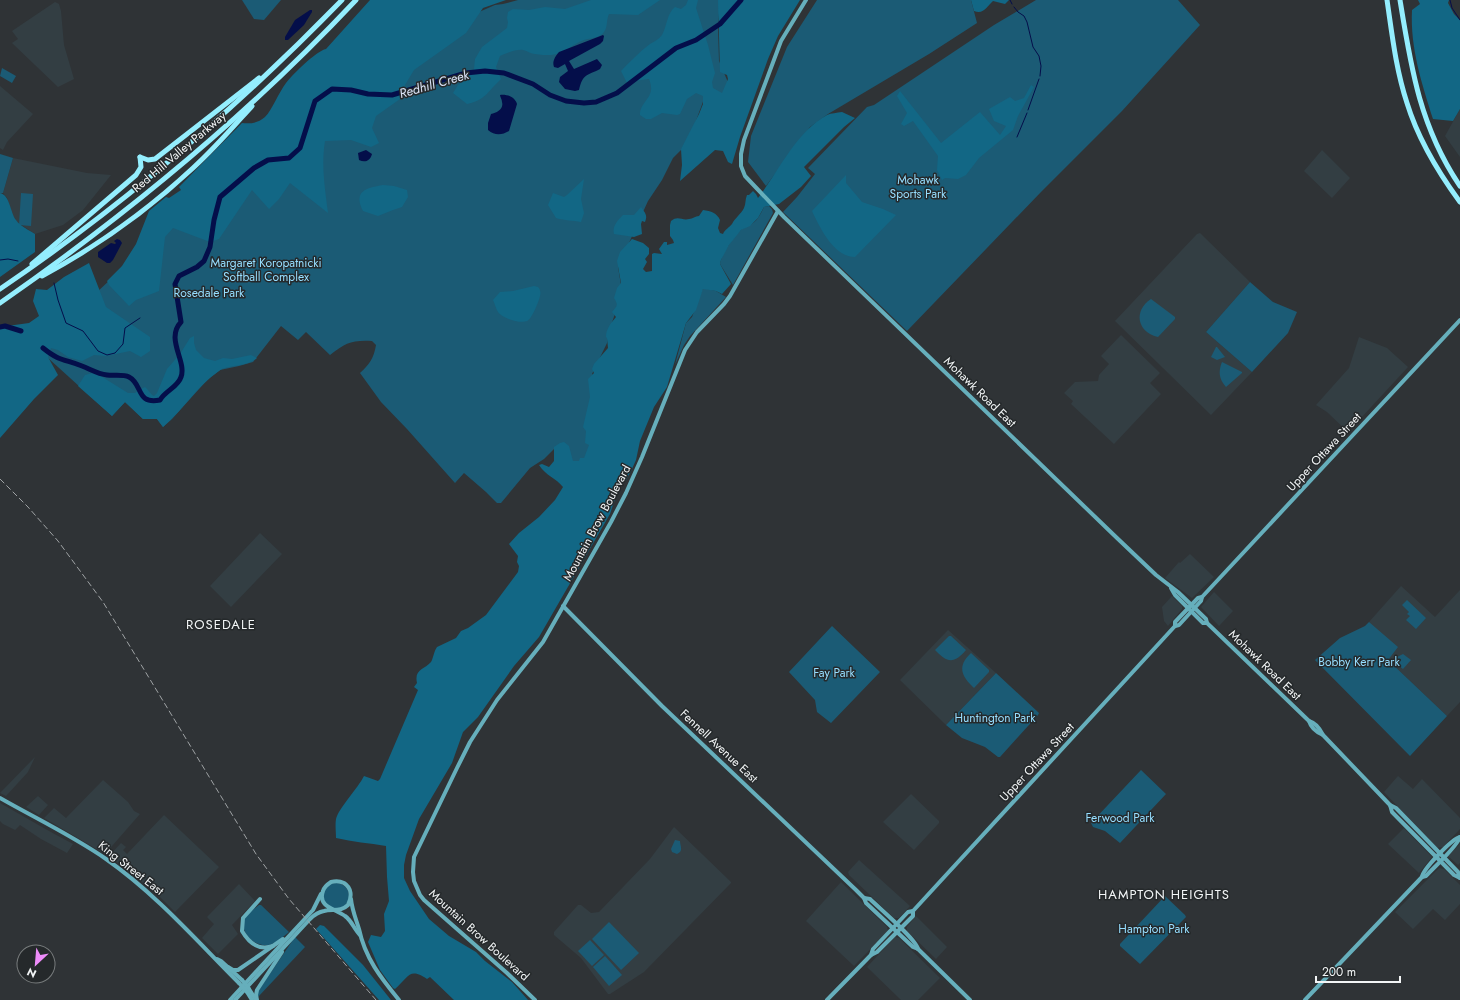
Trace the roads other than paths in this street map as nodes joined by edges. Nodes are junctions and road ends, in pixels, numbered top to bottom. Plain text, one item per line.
1 (342, 0) edge
2 (356, 0) edge
3 (806, 0) edge
4 (1387, 0) edge
5 (1400, 0) edge
6 (280, 62) junction
7 (261, 95) junction
8 (1460, 186) edge
9 (1460, 202) edge
10 (778, 211) junction
11 (15, 279) junction
12 (32, 281) junction
13 (0, 289) edge
14 (0, 303) edge
15 (1460, 320) edge
16 (562, 606) junction
17 (1192, 608) junction
18 (0, 798) edge
19 (1460, 837) edge
20 (1440, 857) junction
21 (1460, 878) edge
22 (324, 889) junction
23 (351, 894) junction
24 (260, 899) dead end
25 (334, 910) junction
26 (913, 911) junction
27 (895, 926) junction
28 (901, 928) junction
29 (897, 932) junction
30 (290, 935) junction
31 (360, 935) junction
32 (290, 940) junction
33 (273, 946) junction
34 (918, 949) junction
35 (872, 955) junction
36 (217, 959) junction
37 (228, 967) junction
38 (240, 982) junction
39 (248, 990) junction
40 (251, 999) edge
41 (230, 1000) edge
42 (235, 1000) edge
43 (257, 1000) edge
44 (399, 1000) edge
45 (535, 1000) edge
46 (827, 1000) edge
47 (970, 1000) edge
48 (1304, 1000) edge

1 - 6 highway, Red Hill Valley Parkway
2 - 7 highway, Red Hill Valley Parkway
3 - 10 main road
4 - 9 highway
5 - 8 highway
6 - 11 highway, Red Hill Valley Parkway
6 - 11 highway
7 - 12 highway, Red Hill Valley Parkway
7 - 12 highway
10 - 16 main road, Mountain Brow Boulevard
10 - 17 main road, Mohawk Road East
11 - 13 highway, Red Hill Valley Parkway
12 - 14 highway, Red Hill Valley Parkway
15 - 17 main road, Upper Ottawa Street
16 - 27 main road, Fennell Avenue East
16 - 45 main road, Mountain Brow Boulevard
17 - 20 main road, Mohawk Road East
17 - 26 main road, Upper Ottawa Street
18 - 36 main road, King Street East
19 - 20 main road
20 - 21 main road, Mohawk Road East
20 - 48 main road
22 - 23 main road
22 - 25 main road
22 - 30 main road
23 - 25 main road
23 - 31 main road
24 - 33 main road
25 - 31 main road
25 - 32 main road
26 - 27 main road, Upper Ottawa Street
26 - 28 main road, Upper Ottawa Street
27 - 28 main road, Fennell Avenue East
27 - 29 main road, Fennell Avenue East
27 - 35 main road, Upper Ottawa Street
28 - 29 main road, Upper Ottawa Street
28 - 34 main road, Fennell Avenue East
29 - 34 main road, Fennell Avenue East
29 - 35 main road, Upper Ottawa Street
30 - 33 main road
30 - 41 main road
31 - 44 main road
32 - 42 main road
32 - 43 main road
33 - 37 main road
34 - 47 main road, Fennell Avenue East
35 - 46 main road, Upper Ottawa Street
36 - 37 main road, King Street East
36 - 38 main road, King Street East
37 - 38 main road, King Street East
38 - 39 main road, King Street East, bridge
39 - 40 main road, King Street East
39 - 43 main road, King Street East

